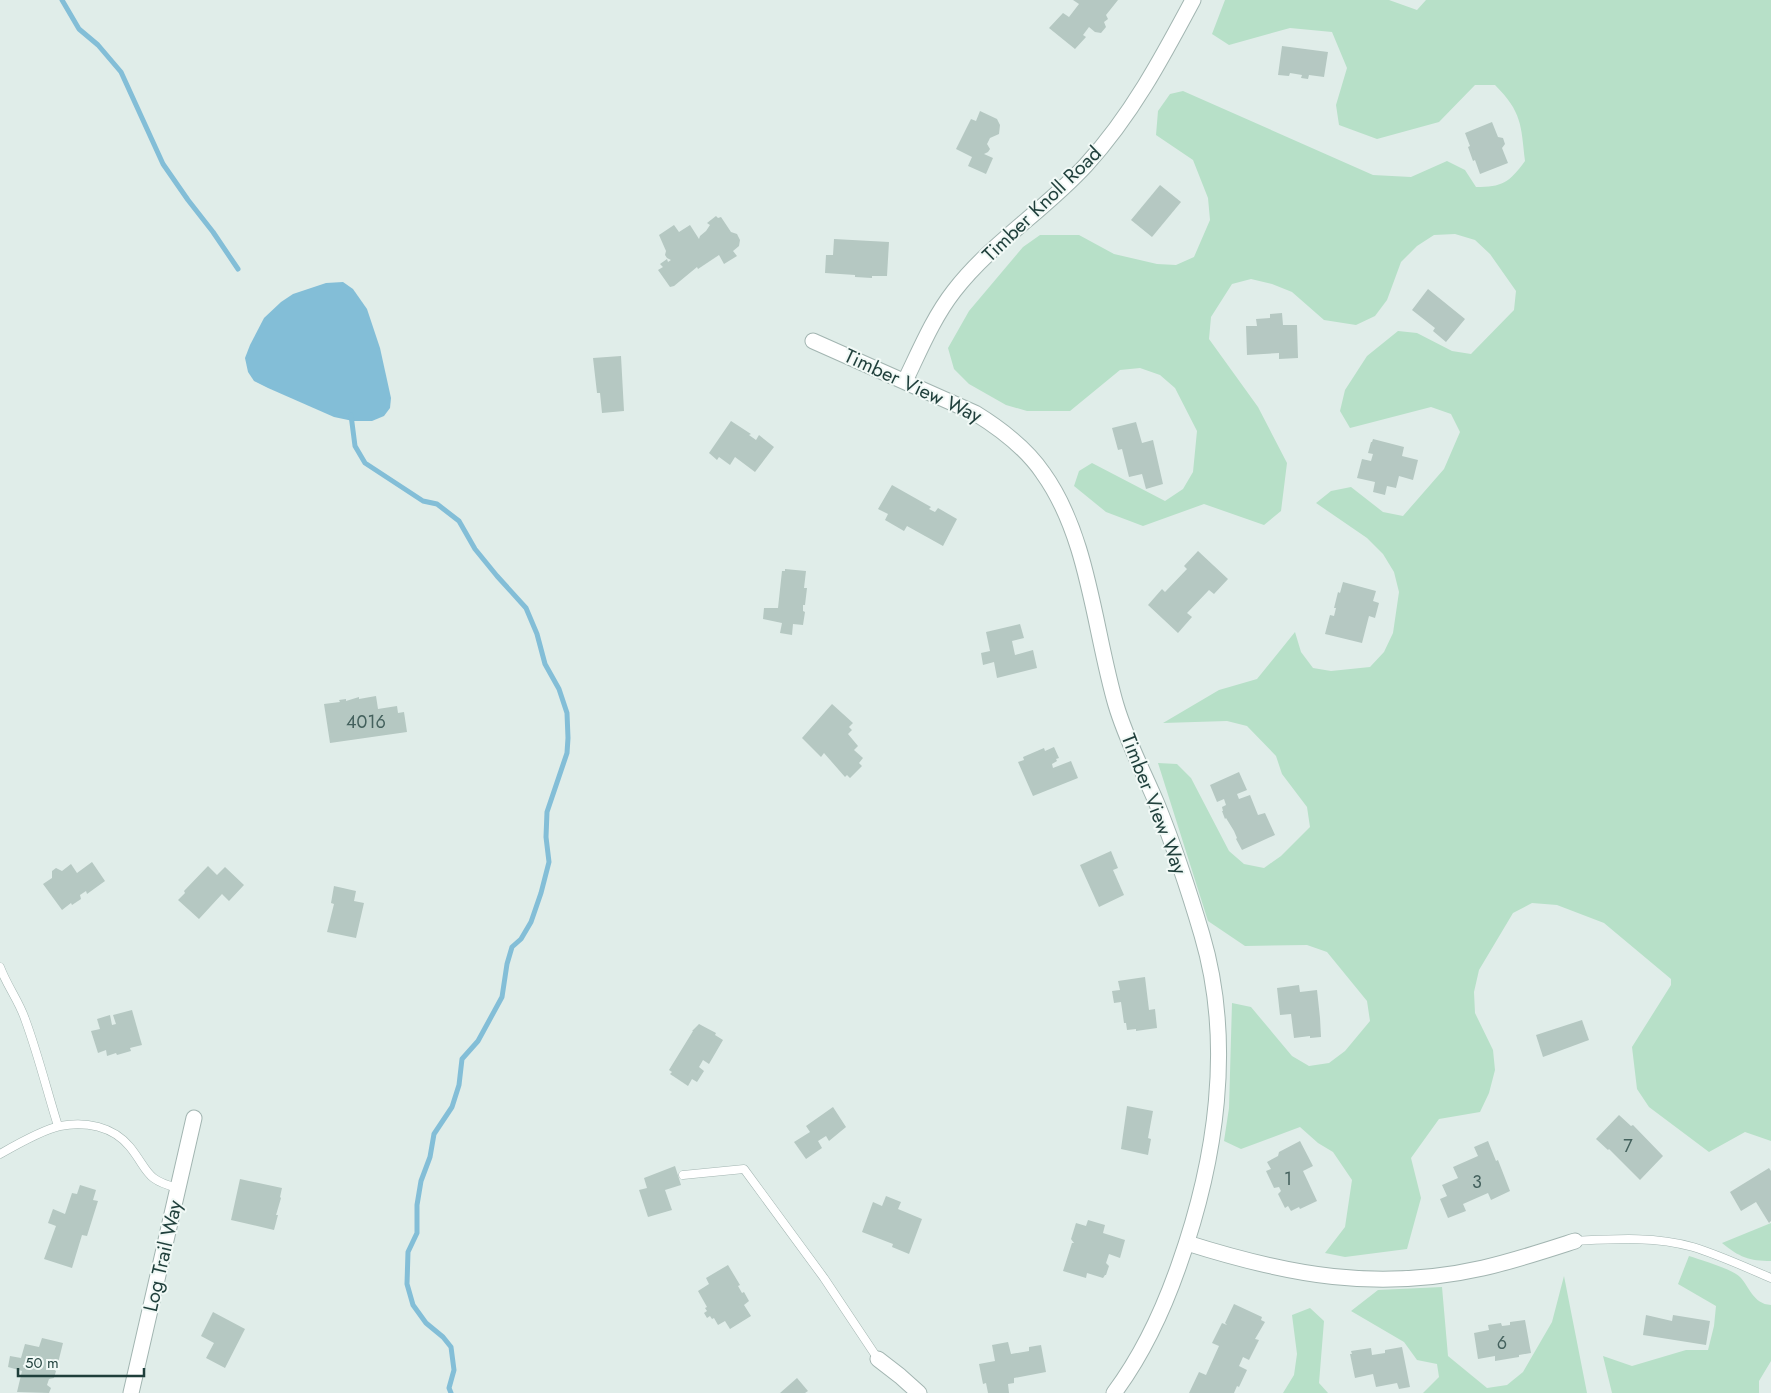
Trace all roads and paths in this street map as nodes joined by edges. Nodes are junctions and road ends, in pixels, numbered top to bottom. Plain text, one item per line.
1 (1193, 0) edge
2 (813, 341) dead end
3 (905, 381) junction
4 (0, 967) edge
5 (194, 1118) dead end
6 (58, 1126) junction
7 (0, 1154) edge
8 (683, 1175) dead end
9 (178, 1188) junction
10 (1575, 1241) joint
11 (1187, 1243) junction
12 (1771, 1278) edge
13 (878, 1359) joint
14 (131, 1393) edge
15 (919, 1393) edge
16 (1114, 1393) edge

1 - 3 street, Timber Knoll Road
2 - 3 street, Timber View Way
3 - 11 street, Timber View Way
4 - 6 lane
5 - 9 street, Log Trail Way
6 - 7 lane
6 - 9 lane
8 - 13 lane
9 - 14 street, Log Trail Way
10 - 11 street
10 - 12 lane
11 - 16 street, Timber View Way
13 - 15 street

